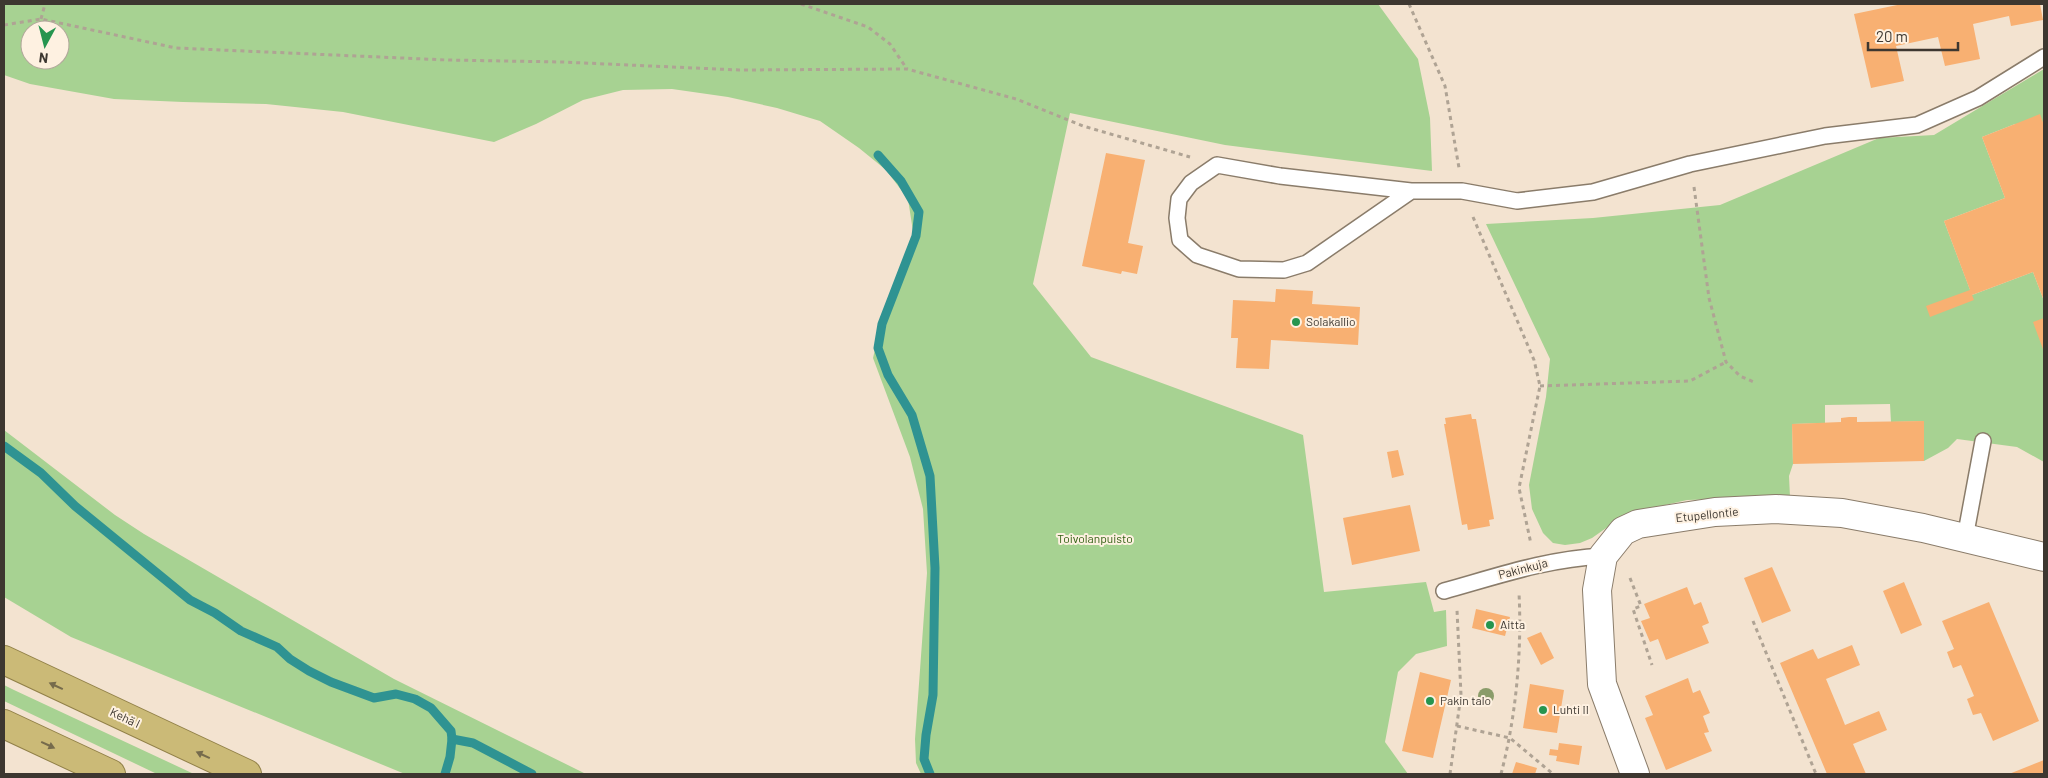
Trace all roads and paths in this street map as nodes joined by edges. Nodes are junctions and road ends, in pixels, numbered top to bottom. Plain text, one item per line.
1 (45, 4) edge
2 (800, 4) edge
3 (1409, 4) edge
4 (41, 19) junction
5 (4, 25) edge
6 (2044, 57) edge
7 (907, 69) junction
8 (1690, 164) junction
9 (1217, 165) junction
10 (1410, 191) junction
11 (1462, 191) junction
12 (1726, 362) junction
13 (1756, 383) dead end
14 (1540, 386) junction
15 (1983, 441) dead end
16 (1964, 538) junction
17 (1603, 556) junction
18 (2044, 557) edge
19 (1536, 565) junction
20 (1518, 570) junction
21 (1628, 574) dead end
22 (1459, 587) junction
23 (1444, 591) dead end
24 (1753, 622) dead end
25 (4, 660) edge
26 (1652, 665) dead end
27 (4, 724) edge
28 (1457, 726) junction
29 (1510, 738) junction
30 (111, 774) edge
31 (247, 774) edge
32 (1450, 774) edge
33 (1501, 774) edge
34 (1553, 774) edge
35 (1633, 774) edge
36 (1816, 774) edge

1 - 4 path
2 - 7 path
3 - 11 path
4 - 5 path
4 - 7 path
6 - 8 lane
7 - 9 path
8 - 11 lane
8 - 12 path
9 - 10 lane
9 - 10 lane
10 - 11 lane
11 - 14 path
12 - 13 path
12 - 14 path
14 - 19 path
15 - 16 lane
16 - 17 street, Etupellontie
16 - 18 street, Etupellontie
17 - 19 lane, Pakinkuja
17 - 35 street, Etupellontie
19 - 20 lane, Pakinkuja
20 - 22 lane, Pakinkuja
20 - 29 path
21 - 26 path
22 - 23 lane, Pakinkuja
22 - 28 path
24 - 36 path
31 -> 25 highway, Kehä I
27 -> 30 highway
28 - 29 path
28 - 32 path
29 - 33 path
29 - 34 path

